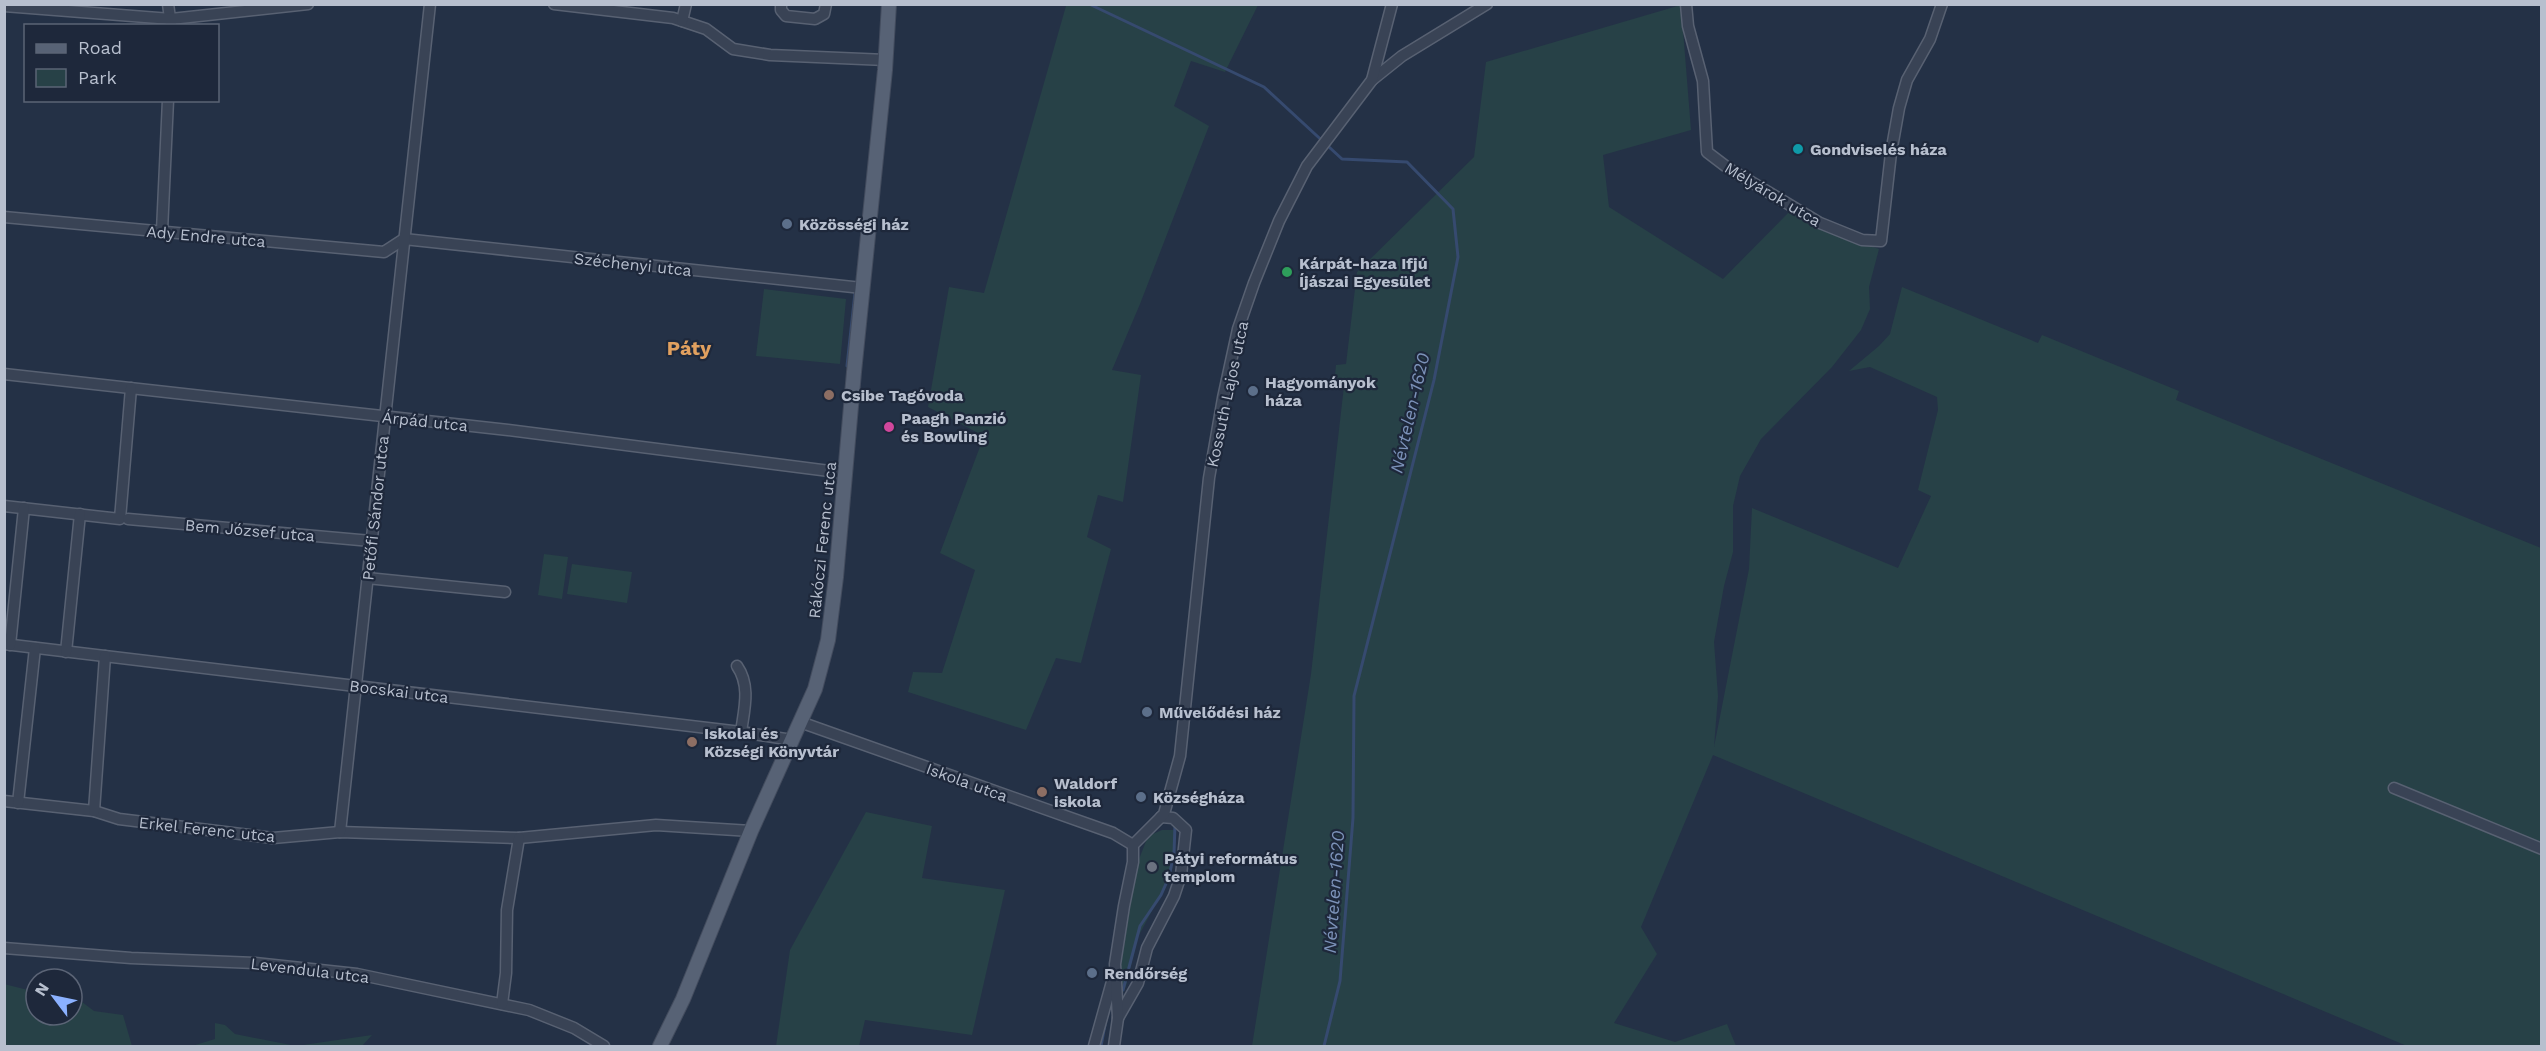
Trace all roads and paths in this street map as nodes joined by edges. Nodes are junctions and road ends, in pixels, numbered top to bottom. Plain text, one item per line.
1 (168, 4) edge
2 (308, 4) edge
3 (430, 4) edge
4 (554, 4) edge
5 (686, 4) edge
6 (781, 4) edge
7 (826, 4) edge
8 (889, 4) edge
9 (1392, 4) edge
10 (1487, 4) edge
11 (1686, 4) edge
12 (1942, 4) edge
13 (4, 6) edge
14 (682, 21) junction
15 (171, 22) edge
16 (886, 60) junction
17 (1372, 80) junction
18 (168, 102) edge
19 (4, 218) edge
20 (162, 231) junction
21 (404, 239) junction
22 (862, 288) junction
23 (4, 374) edge
24 (131, 388) junction
25 (385, 416) junction
26 (845, 473) junction
27 (4, 506) edge
28 (24, 508) junction
29 (80, 514) junction
30 (124, 519) junction
31 (371, 541) junction
32 (368, 578) junction
33 (505, 592) dead end
34 (7, 644) edge
35 (35, 648) junction
36 (66, 652) junction
37 (105, 656) junction
38 (737, 666) dead end
39 (356, 685) junction
40 (800, 722) junction
41 (741, 732) junction
42 (792, 740) junction
43 (2394, 788) dead end
44 (4, 801) edge
45 (18, 803) junction
46 (94, 811) junction
47 (1171, 819) junction
48 (751, 831) junction
49 (340, 832) junction
50 (519, 838) junction
51 (1133, 845) junction
52 (2541, 849) edge
53 (4, 948) edge
54 (1115, 972) junction
55 (502, 1004) junction
56 (1118, 1018) junction
57 (604, 1047) edge
58 (660, 1047) edge
59 (1094, 1047) edge
60 (1113, 1047) edge

1 - 15 street
2 - 15 street
3 - 21 street, Petőfi Sándor utca
4 - 14 street
5 - 14 street
6 - 7 street
8 - 16 main road, Rákóczi Ferenc utca
9 - 17 street, Kossuth Lajos utca
10 - 17 street
11 - 12 street, Mélyárok utca
13 - 15 street
14 - 16 street
16 - 22 main road, Rákóczi Ferenc utca
17 - 47 street, Kossuth Lajos utca
18 - 20 street
19 - 20 street, Ady Endre utca
20 - 21 street, Ady Endre utca
21 - 22 street, Széchenyi utca
21 - 25 street, Petőfi Sándor utca
22 - 26 main road, Rákóczi Ferenc utca
23 - 24 street, Árpád utca
24 - 25 street, Árpád utca
24 - 30 street
25 - 26 street, Árpád utca
25 - 31 street, Petőfi Sándor utca
26 - 40 main road, Rákóczi Ferenc utca
27 - 28 street, Bem József utca
28 - 29 street, Bem József utca
28 - 34 street
29 - 30 street, Bem József utca
29 - 36 street
30 - 31 street, Bem József utca
31 - 32 street, Petőfi Sándor utca
32 - 33 street
32 - 39 street, Petőfi Sándor utca
34 - 35 street, Bocskai utca
35 - 36 street, Bocskai utca
35 - 45 street
36 - 37 street, Bocskai utca
37 - 39 street, Bocskai utca
37 - 46 street
38 - 41 street
39 - 41 street, Bocskai utca
39 - 49 street, Petőfi Sándor utca
40 - 42 main road, Rákóczi Ferenc utca
40 - 51 street, Iskola utca
41 - 42 street, Bocskai utca
42 - 48 main road, Rákóczi Ferenc utca
43 - 52 street
44 - 45 street, Erkel Ferenc utca
45 - 46 street, Erkel Ferenc utca
46 - 49 street, Erkel Ferenc utca
47 - 51 street, Kossuth Lajos utca
47 - 56 street
48 - 50 street, Erkel Ferenc utca
48 - 58 main road, Rákóczi Ferenc utca
49 - 50 street, Erkel Ferenc utca
50 - 55 street
51 - 54 street
53 - 55 street, Levendula utca
54 - 56 street
54 - 59 street
55 - 57 street, Levendula utca
56 - 60 street

